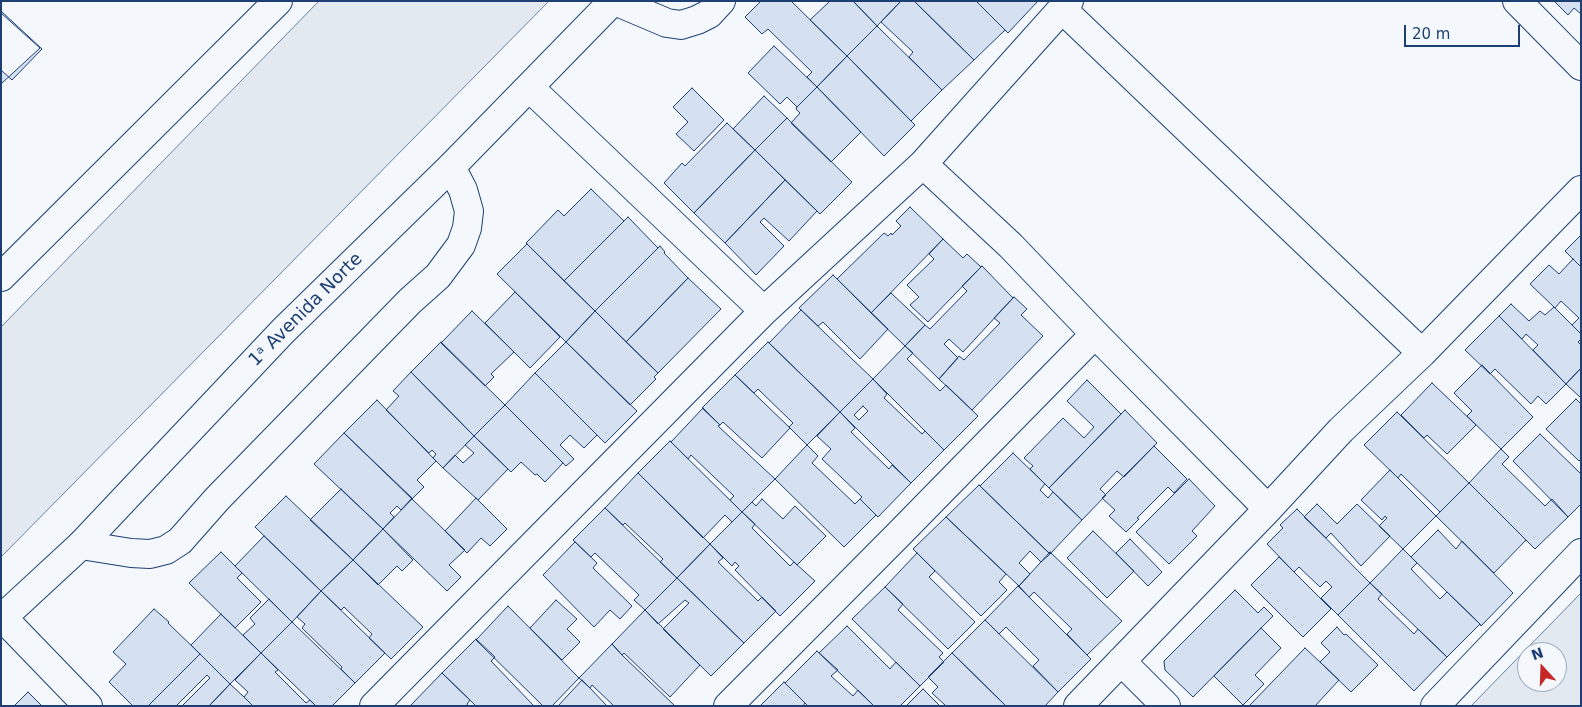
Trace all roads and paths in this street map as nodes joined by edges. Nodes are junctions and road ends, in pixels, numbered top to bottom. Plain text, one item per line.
1 (278, 1) edge
2 (614, 1) edge
3 (721, 1) edge
4 (1517, 1) edge
5 (1066, 5) edge
6 (1581, 66) edge
7 (530, 88) junction
8 (923, 164) junction
9 (451, 167) junction
10 (1581, 190) edge
11 (1, 277) edge
12 (764, 311) junction
13 (1096, 334) junction
14 (1422, 353) junction
15 (1268, 509) junction
16 (81, 545) junction
17 (1581, 553) edge
18 (2, 619) edge
19 (1121, 661) junction
20 (88, 706) edge
21 (374, 706) edge
22 (728, 706) edge
23 (1078, 706) edge
24 (1166, 706) edge
25 (1434, 706) edge

1 - 11 street
2 - 3 street
2 - 7 street, 1ᵃ Avenida Norte
4 - 6 street
5 - 8 street
5 - 14 street
7 - 9 street, 1ᵃ Avenida Norte
7 - 12 street
8 - 12 street
8 - 13 street
9 - 16 street, 1ᵃ Avenida Norte
9 - 16 street
10 - 14 street
12 - 21 street
13 - 15 street
13 - 22 street
14 - 15 street
15 - 19 street
16 - 18 street, 1ᵃ Avenida Norte
17 - 25 street
18 - 20 street
19 - 23 street
19 - 24 street

